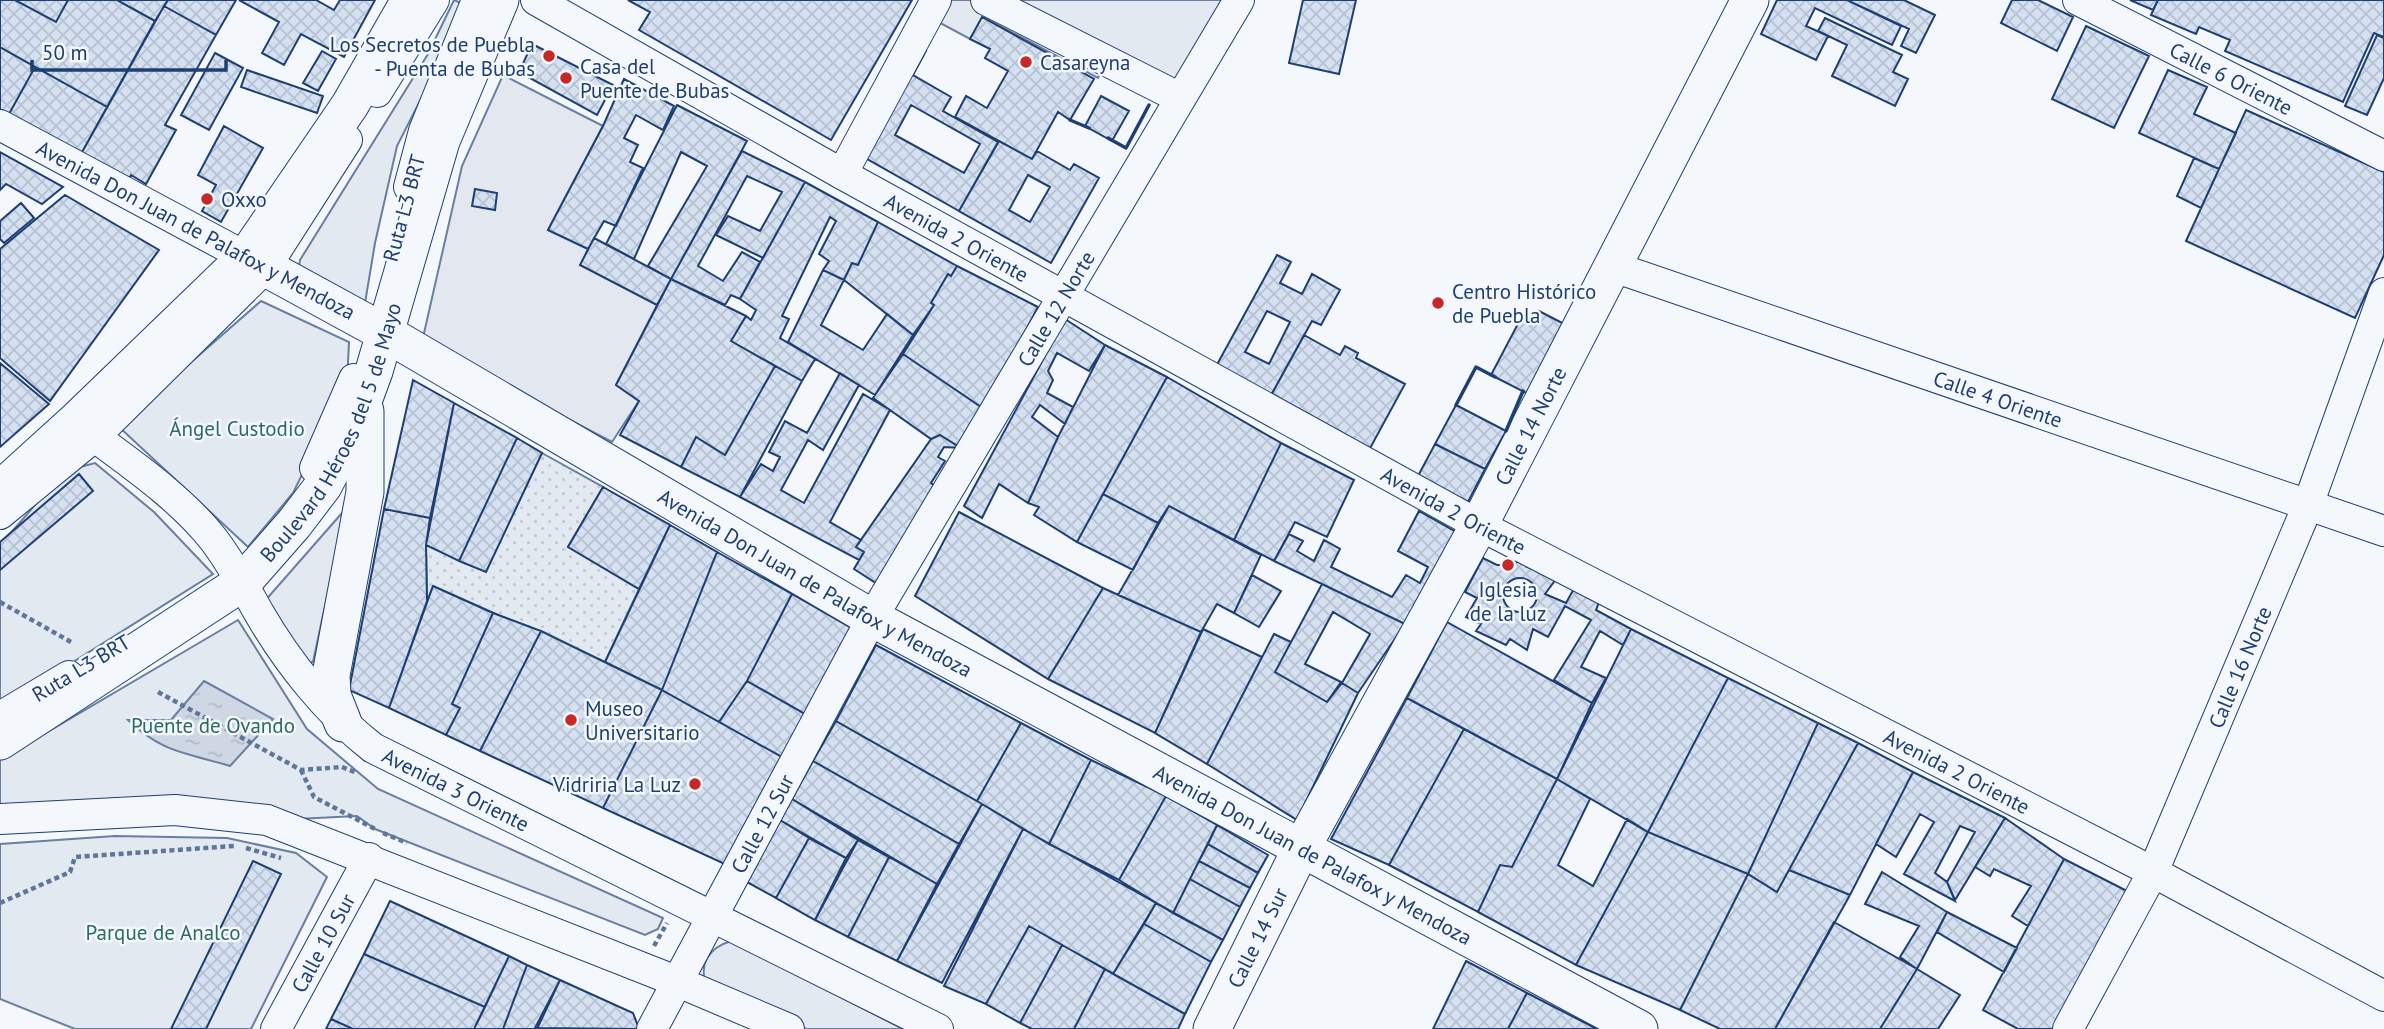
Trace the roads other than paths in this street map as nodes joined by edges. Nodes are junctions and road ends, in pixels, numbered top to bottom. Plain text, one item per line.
1 (410, 0) edge
2 (434, 0) edge
3 (477, 0) edge
4 (500, 0) edge
5 (536, 0) edge
6 (936, 0) edge
7 (986, 0) edge
8 (1239, 0) edge
9 (1750, 0) edge
10 (2086, 2) edge
11 (1180, 98) junction
12 (0, 125) edge
13 (2384, 156) edge
14 (842, 174) junction
15 (256, 262) junction
16 (1614, 267) junction
17 (2384, 293) edge
18 (1061, 295) junction
19 (380, 329) junction
20 (365, 397) junction
21 (85, 430) junction
22 (0, 490) edge
23 (2308, 505) junction
24 (0, 514) edge
25 (1479, 525) junction
26 (2384, 531) edge
27 (238, 575) junction
28 (872, 618) junction
29 (0, 717) edge
30 (343, 723) junction
31 (0, 741) edge
32 (0, 819) edge
33 (1302, 847) junction
34 (369, 858) junction
35 (2153, 872) junction
36 (712, 914) junction
37 (676, 981) junction
38 (2384, 996) edge
39 (276, 1029) edge
40 (652, 1029) edge
41 (789, 1029) edge
42 (938, 1029) edge
43 (1212, 1029) edge
44 (1639, 1029) edge
45 (2068, 1029) edge

1 - 15 main road
2 - 15 street
3 - 19 street, Ruta L3 BRT
4 - 19 main road, Boulevard Héroes del 5 de Mayo
5 - 14 street, Avenida 2 Oriente
6 - 14 street
7 - 11 street
8 - 11 street, Calle 12 Norte
9 - 16 main road, Calle 14 Norte
10 - 13 street, Calle 6 Oriente
11 - 18 street, Calle 12 Norte
12 - 15 street, Avenida Don Juan de Palafox y Mendoza
14 - 18 street, Avenida 2 Oriente
15 - 19 main road, Avenida Don Juan de Palafox y Mendoza
15 - 21 main road
16 - 23 street, Calle 4 Oriente
16 - 25 main road, Calle 14 Norte
17 - 23 street, Calle 16 Norte
18 - 25 street, Avenida 2 Oriente
18 - 28 street, Calle 12 Norte
19 - 20 main road, Boulevard Héroes del 5 de Mayo
19 - 27 street, Ruta L3 BRT
19 - 28 main road, Avenida Don Juan de Palafox y Mendoza
20 - 27 main road, Boulevard Héroes del 5 de Mayo
20 - 30 main road
21 - 22 main road
21 - 24 street
21 - 27 street, Avenida 3 Oriente
23 - 26 street, Calle 4 Oriente
23 - 35 street, Calle 16 Norte
25 - 33 main road, Calle 14 Norte
25 - 35 street, Avenida 2 Oriente
27 - 29 street, Ruta L3 BRT
27 - 30 street, Avenida 3 Oriente
27 - 31 main road, Boulevard Héroes del 5 de Mayo
28 - 33 main road, Avenida Don Juan de Palafox y Mendoza
28 - 36 street, Calle 12 Sur
30 - 36 street, Avenida 3 Oriente
32 - 34 street
33 - 43 main road, Calle 14 Sur
33 - 44 main road, Avenida Don Juan de Palafox y Mendoza
34 - 37 street
34 - 39 street, Calle 10 Sur
35 - 38 street, Avenida 2 Oriente
35 - 45 street, Calle 16 Norte
36 - 37 street, Calle 12 Sur
36 - 42 street, Avenida 3 Oriente
37 - 40 street, Calle 12 Sur
37 - 41 street

